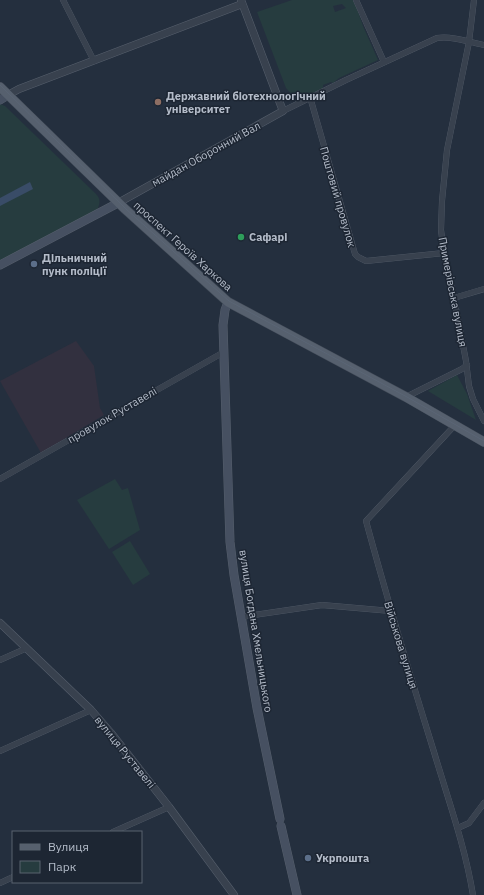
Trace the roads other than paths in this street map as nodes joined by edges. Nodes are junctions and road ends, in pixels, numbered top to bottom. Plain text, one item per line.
1 (63, 0) edge
2 (356, 0) edge
3 (474, 0) edge
4 (242, 2) edge
5 (468, 42) junction
6 (484, 45) edge
7 (94, 61) junction
8 (384, 62) junction
9 (0, 87) edge
10 (8, 95) junction
11 (310, 97) junction
12 (0, 100) edge
13 (283, 111) junction
14 (118, 202) junction
15 (444, 253) junction
16 (0, 265) edge
17 (484, 289) edge
18 (454, 298) junction
19 (228, 302) junction
20 (224, 352) junction
21 (467, 365) junction
22 (406, 397) junction
23 (484, 421) edge
24 (455, 425) junction
25 (484, 442) edge
26 (0, 479) edge
27 (391, 611) junction
28 (241, 617) junction
29 (0, 623) edge
30 (27, 648) junction
31 (0, 660) edge
32 (91, 710) junction
33 (0, 751) edge
34 (484, 803) edge
35 (169, 807) junction
36 (458, 828) junction
37 (116, 831) edge
38 (12, 877) edge
39 (0, 883) edge
40 (234, 895) edge
41 (297, 895) edge
42 (473, 895) edge

1 - 7 street
2 - 8 street
3 - 5 street, Примерівська вулиця
4 - 7 street
4 - 13 street
5 - 6 street, майдан Оборонний Вал
5 - 8 street, майдан Оборонний Вал
5 - 15 street, Примерівська вулиця
7 - 10 street
8 - 11 street, майдан Оборонний Вал
9 - 10 main road, проспект Героїв Харкова
10 - 12 main road
10 - 14 main road, проспект Героїв Харкова
11 - 13 street, майдан Оборонний Вал
11 - 15 street, Поштовий провулок
13 - 14 street, майдан Оборонний Вал
14 - 16 main road
14 - 19 main road, проспект Героїв Харкова
15 - 18 street, Примерівська вулиця
17 - 18 street
18 - 21 street, Примерівська вулиця
19 - 20 main road, вулиця Богдана Хмельницького
19 - 22 main road, проспект Героїв Харкова
20 - 26 street, провулок Руставелі
20 - 28 main road, вулиця Богдана Хмельницького
21 - 22 street
21 - 23 street, Примерівська вулиця
22 - 24 main road, проспект Героїв Харкова
24 - 25 main road, проспект Героїв Харкова
24 - 27 street, Військова вулиця
27 - 28 street
27 - 36 street, Військова вулиця
28 - 41 main road, вулиця Богдана Хмельницького
29 - 30 street, вулиця Руставелі
30 - 31 street
30 - 32 street, вулиця Руставелі
32 - 33 street
32 - 35 street, вулиця Руставелі
34 - 36 street
35 - 37 street
35 - 40 street, вулиця Руставелі
36 - 42 street, Військова вулиця
38 - 39 street

